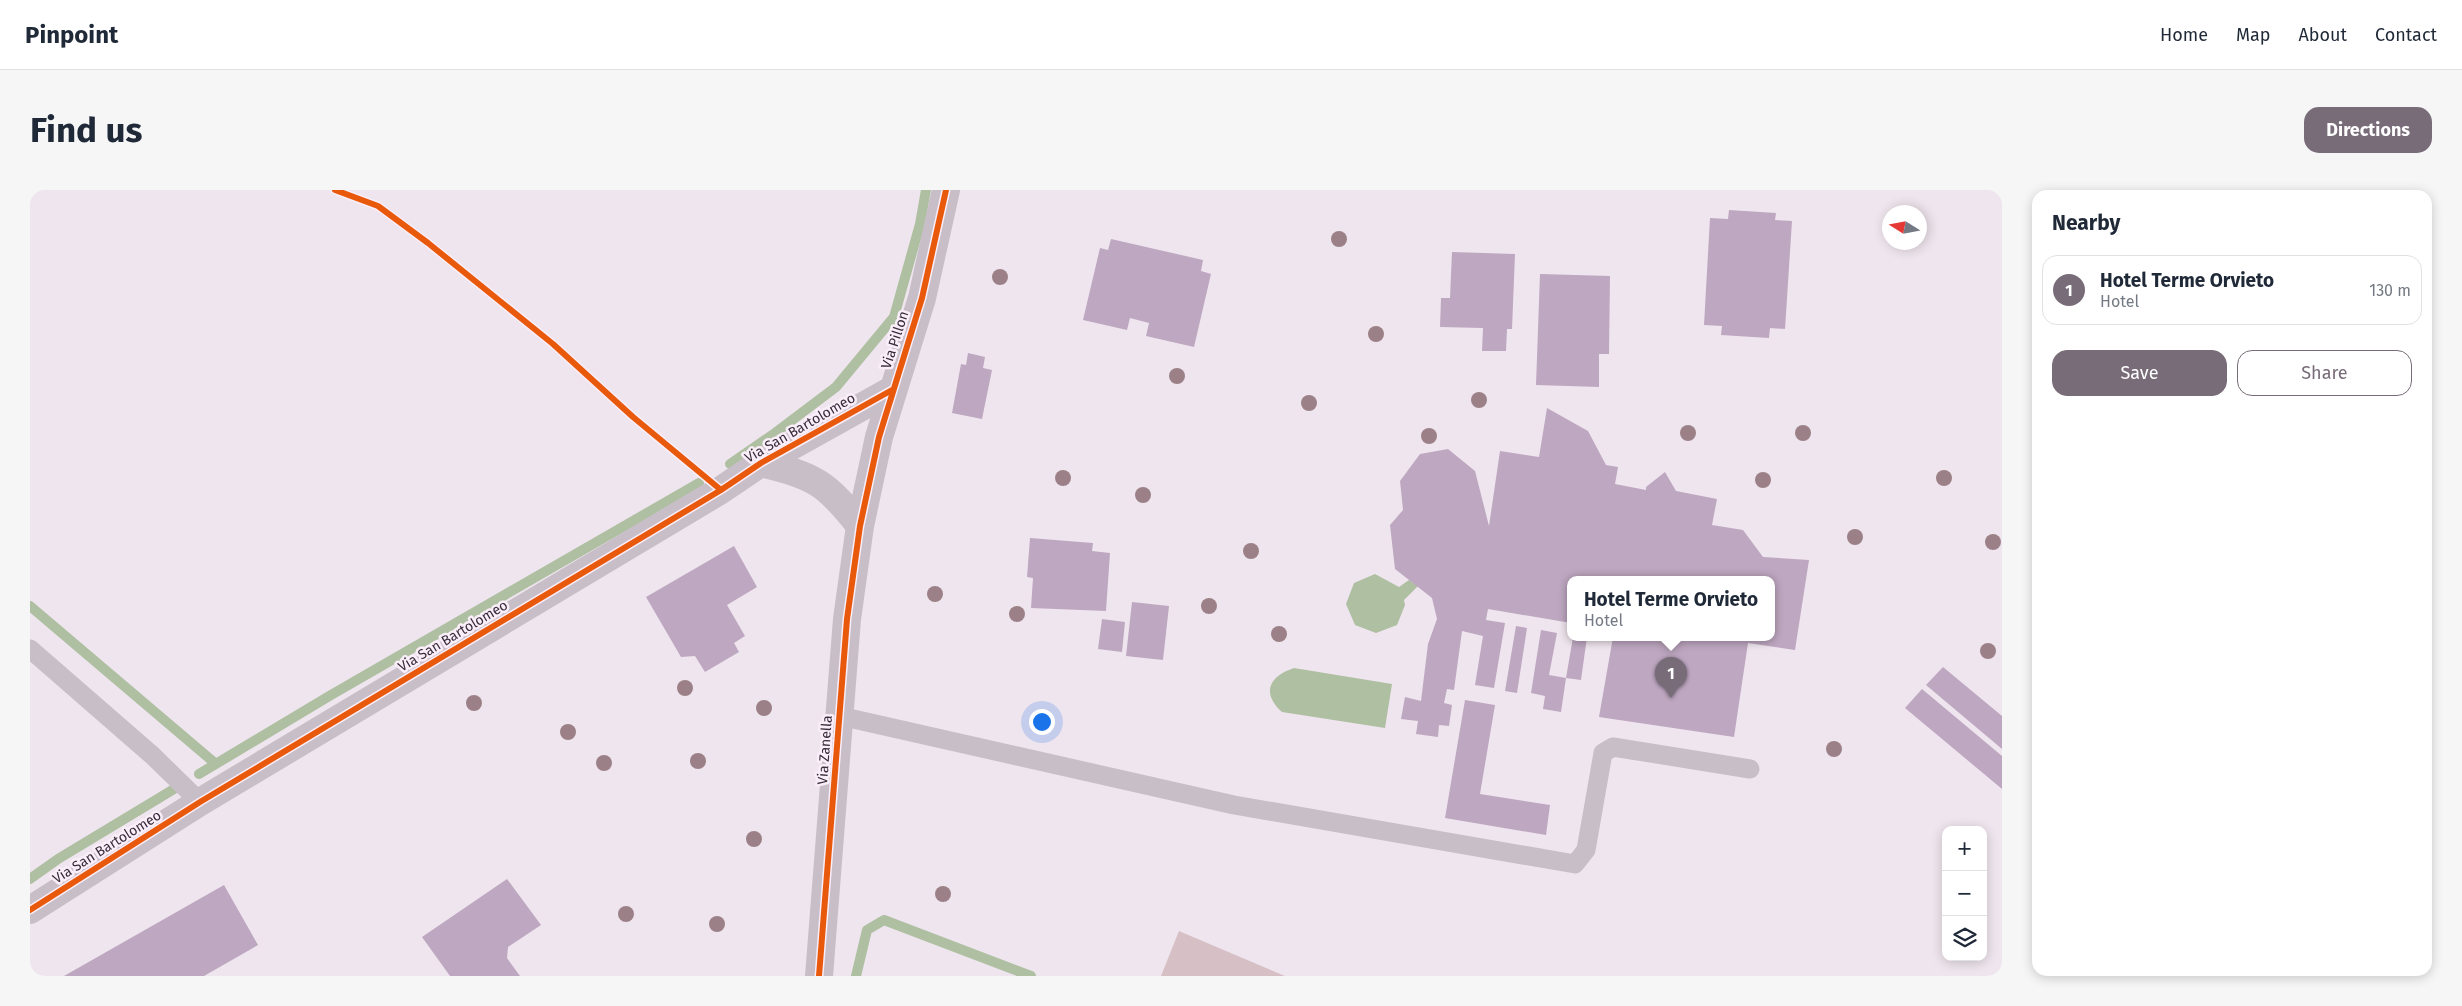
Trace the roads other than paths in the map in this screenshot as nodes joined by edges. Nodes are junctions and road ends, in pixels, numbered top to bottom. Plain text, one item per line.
1 (946, 190) edge
2 (892, 390) junction
3 (761, 463) junction
4 (860, 526) junction
5 (30, 649) edge
6 (840, 716) junction
7 (1750, 769) dead end
8 (200, 802) junction
9 (30, 910) edge
10 (819, 976) edge

1 - 2 street, Via Pillon
2 - 3 street, Via San Bartolomeo
2 - 4 street, Via Pillon
3 - 4 street, Via San Bartolomeo
3 - 8 street, Via San Bartolomeo
4 - 6 street, Via Zanella
5 - 8 lane
6 - 7 lane
6 - 10 street, Via Zanella
8 - 9 street, Via San Bartolomeo

